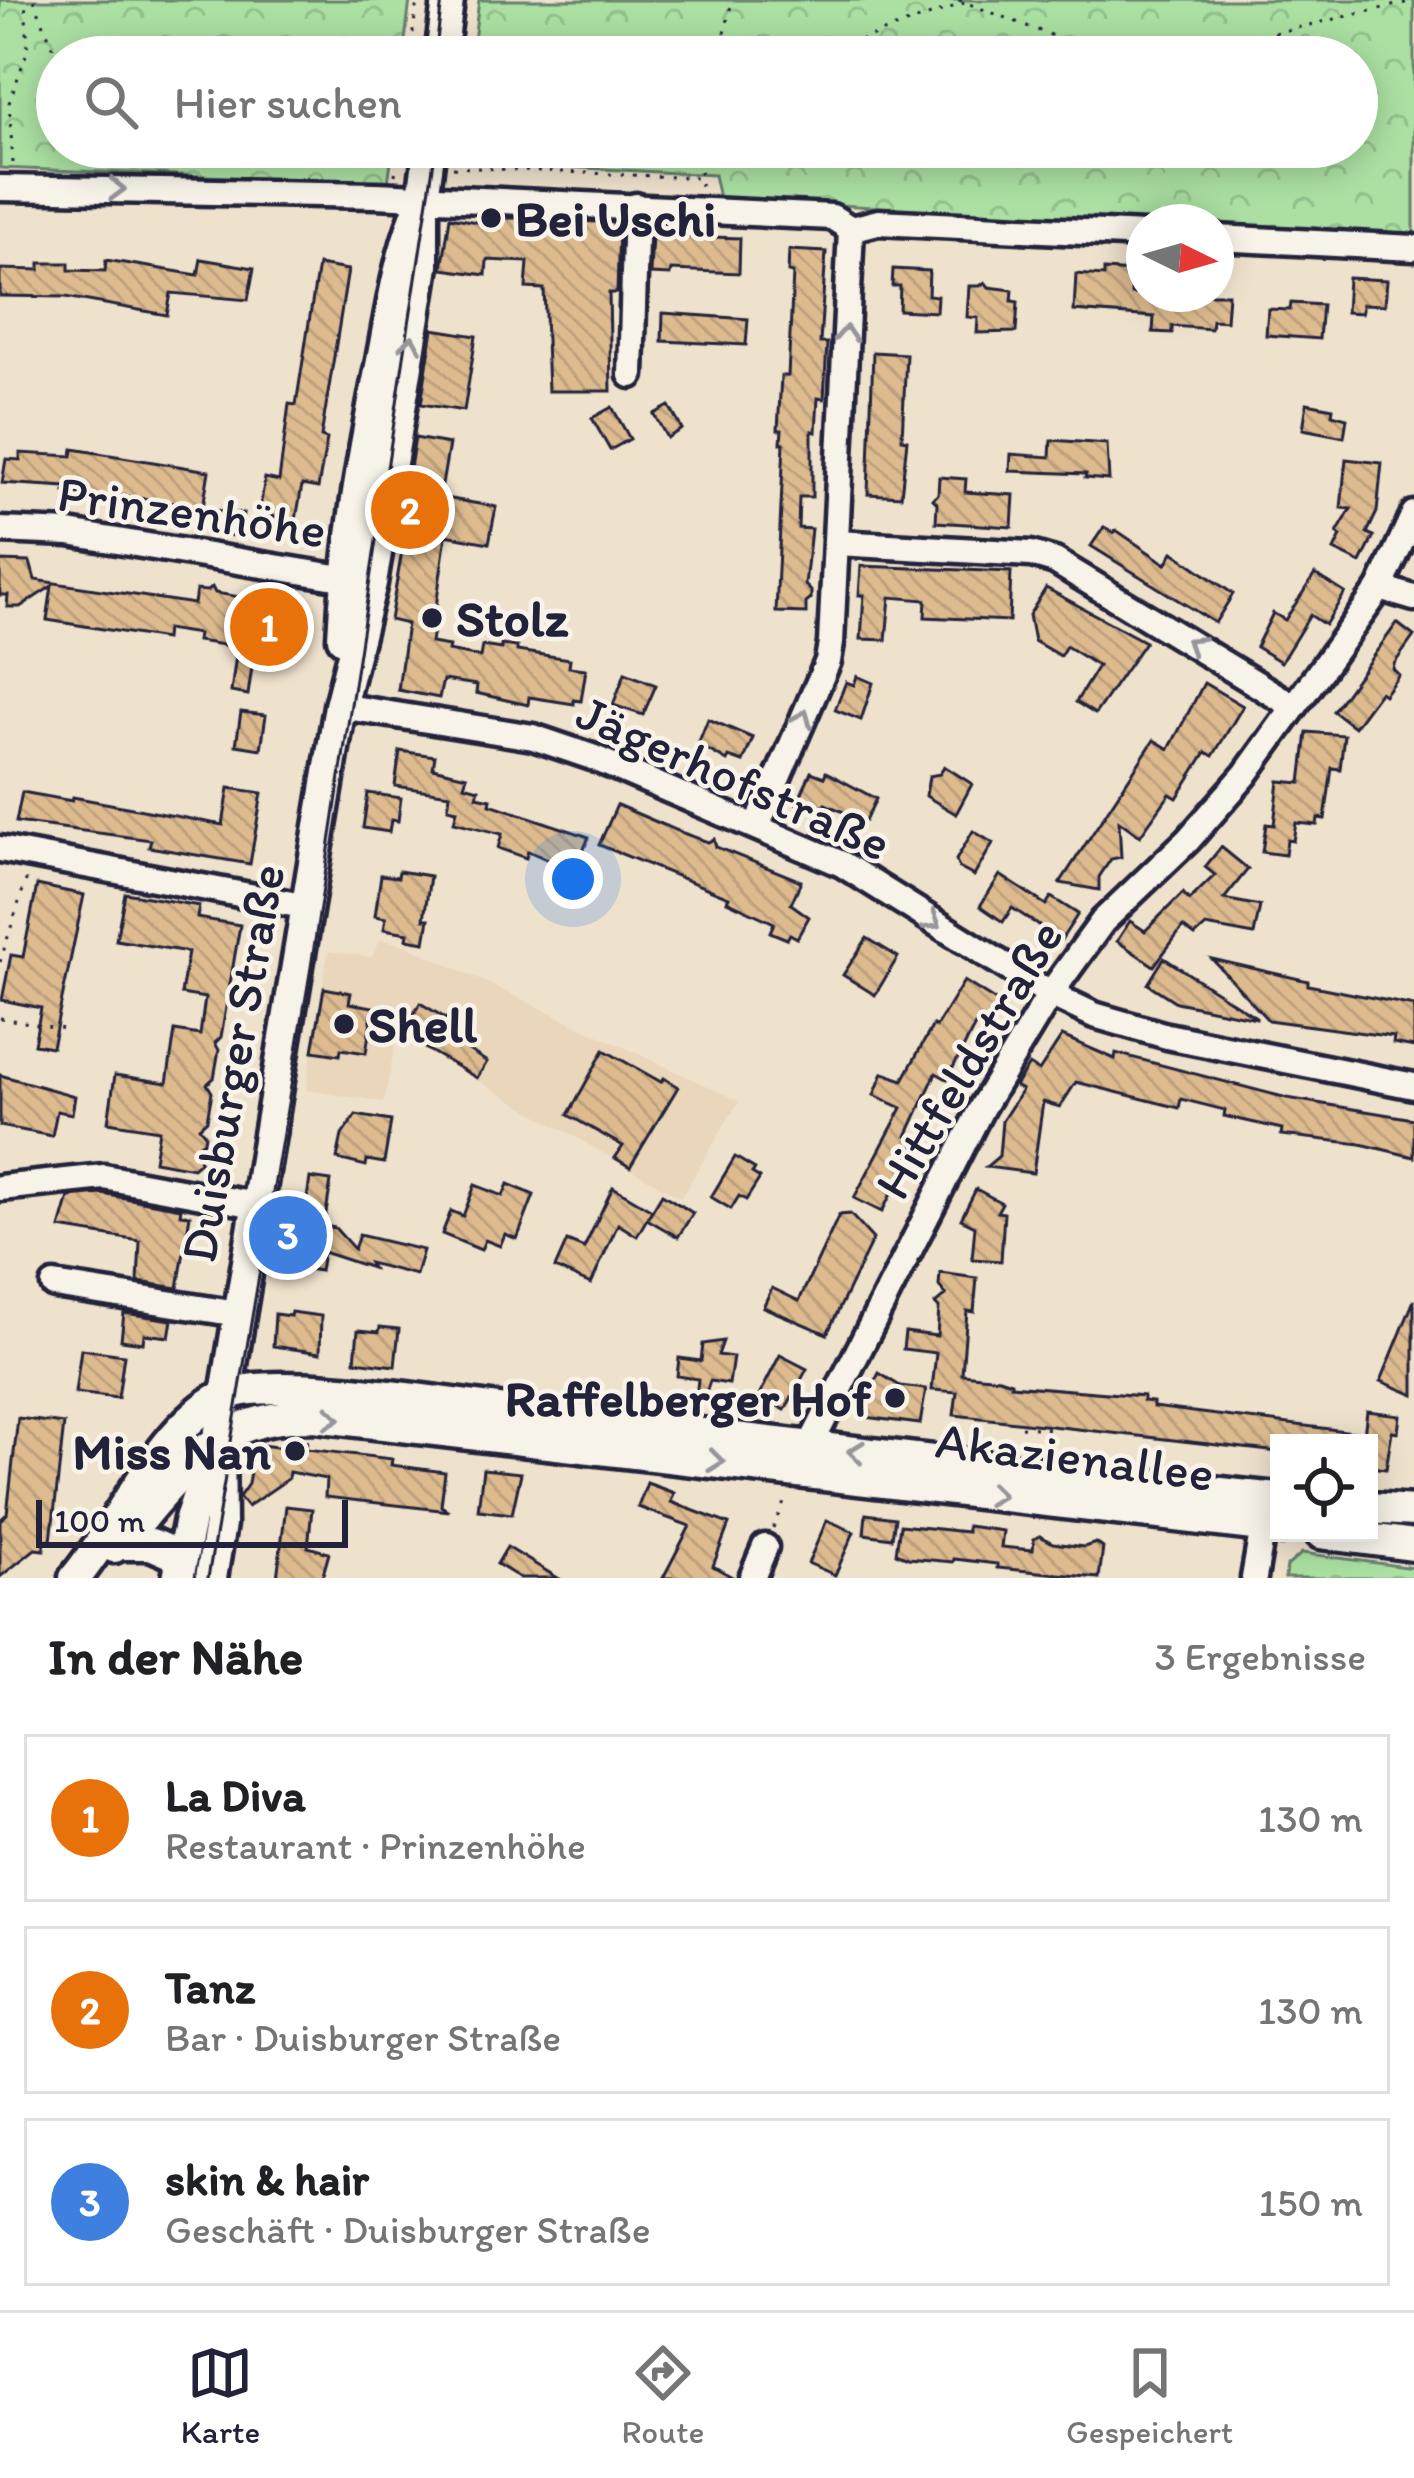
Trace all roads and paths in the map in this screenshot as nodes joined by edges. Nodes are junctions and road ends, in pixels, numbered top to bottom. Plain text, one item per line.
1 (25, 0) edge
2 (34, 0) edge
3 (417, 0) edge
4 (448, 0) edge
5 (732, 0) edge
6 (972, 0) edge
7 (962, 1) edge
8 (1414, 1) edge
9 (1388, 3) edge
10 (49, 36) edge
11 (413, 36) edge
12 (444, 36) edge
13 (724, 36) edge
14 (870, 36) edge
15 (1053, 36) edge
16 (1254, 36) edge
17 (432, 168) edge
18 (451, 168) edge
19 (510, 168) edge
20 (698, 168) edge
21 (698, 178) junction
22 (7, 188) edge
23 (436, 198) junction
24 (636, 206) junction
25 (704, 209) junction
26 (851, 229) junction
27 (1126, 234) edge
28 (1234, 239) edge
29 (1414, 248) edge
30 (631, 375) dead end
31 (1414, 514) edge
32 (0, 530) edge
33 (837, 544) junction
34 (358, 581) junction
35 (1381, 589) junction
36 (1414, 598) edge
37 (340, 706) junction
38 (1293, 706) junction
39 (757, 826) junction
40 (19, 854) edge
41 (0, 873) edge
42 (308, 907) junction
43 (0, 962) edge
44 (1050, 994) junction
45 (0, 1018) edge
46 (70, 1030) dead end
47 (1414, 1086) edge
48 (0, 1188) edge
49 (256, 1205) junction
50 (54, 1285) dead end
51 (238, 1314) junction
52 (226, 1394) junction
53 (1021, 1427) dead end
54 (1052, 1430) dead end
55 (219, 1437) junction
56 (803, 1459) junction
57 (1378, 1509) edge
58 (1414, 1511) edge
59 (1270, 1513) edge
60 (1270, 1520) edge
61 (1378, 1540) edge
62 (119, 1544) junction
63 (1414, 1545) edge
64 (765, 1546) joint
65 (179, 1568) edge
66 (82, 1570) edge
67 (211, 1578) edge
68 (752, 1578) edge
69 (1254, 1578) edge

1 - 22 path
2 - 10 path
3 - 11 path
4 - 12 main road
5 - 13 path
6 - 7 path
7 - 14 path
7 - 15 path
8 - 9 path
9 - 16 path
17 - 23 main road, Duisburger Straße
18 - 23 path
19 - 21 path
20 - 21 path
21 - 25 path
22 -> 23 street
23 - 24 street
23 - 34 main road, Duisburger Straße
24 - 25 street
24 - 30 street
25 - 26 street
26 - 27 street
33 -> 26 street
28 - 29 street
31 - 35 street, Hittfeldstraße
32 - 34 street, Prinzenhöhe
38 -> 33 street
39 -> 33 street
34 - 37 main road, Duisburger Straße
35 - 36 street
35 - 38 street, Hittfeldstraße
37 - 39 street, Jägerhofstraße
37 - 42 main road, Duisburger Straße
38 - 44 street, Hittfeldstraße
39 -> 44 street, Jägerhofstraße
40 - 41 street
40 - 42 street
40 - 43 path
42 - 49 main road, Duisburger Straße
44 - 47 street, Jägerhofstraße
44 - 56 street, Hittfeldstraße
45 - 46 path
48 - 49 street
49 - 51 main road, Duisburger Straße
50 - 51 street
51 - 52 main road, Duisburger Straße
52 - 55 main road, Duisburger Straße
52 - 56 main road, Akazienallee
52 - 66 main road
53 - 54 path
55 -> 56 main road, Akazienallee
55 - 62 main road
55 - 65 main road, Duisburger Straße
55 - 67 main road, Duisburger Straße
56 - 59 main road, Akazienallee
56 - 64 path
57 - 58 main road
60 - 69 street
61 - 63 main road
62 - 65 main road
62 - 66 main road
64 - 68 street

